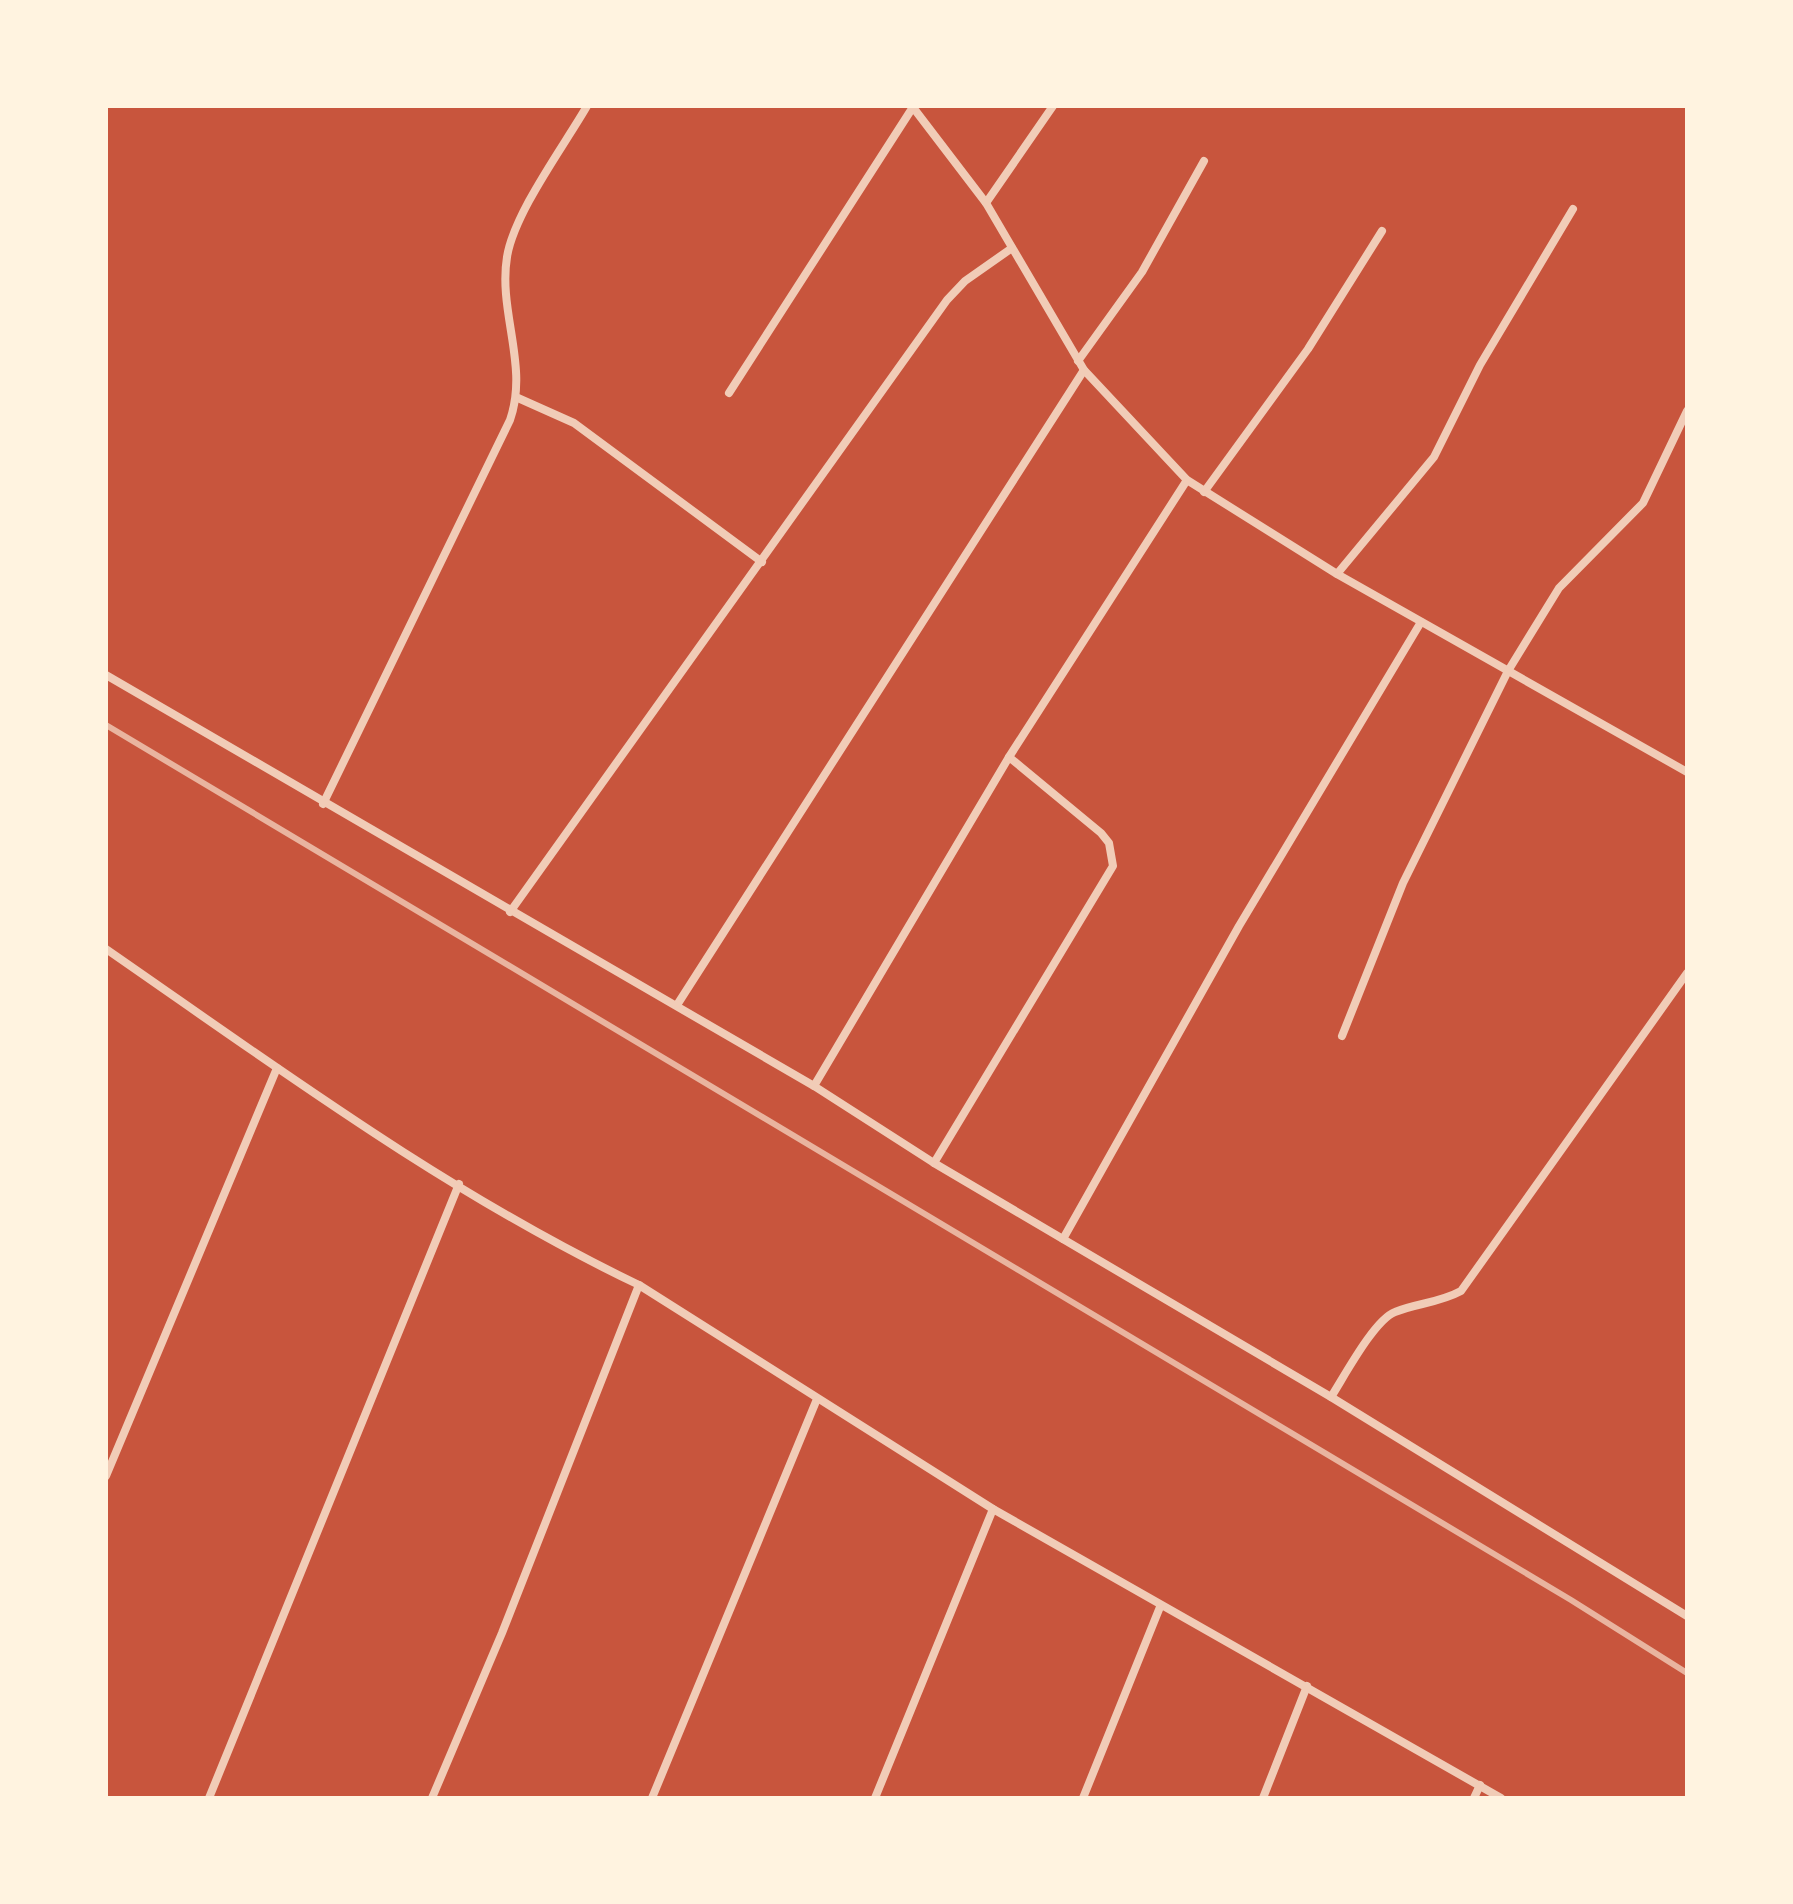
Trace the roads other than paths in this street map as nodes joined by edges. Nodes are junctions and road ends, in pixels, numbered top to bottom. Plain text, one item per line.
1 (587, 106) edge
2 (912, 106) edge
3 (1053, 106) edge
4 (1204, 161) dead end
5 (986, 203) junction
6 (1573, 209) dead end
7 (1382, 231) dead end
8 (1012, 248) junction
9 (1078, 361) junction
10 (1084, 370) junction
11 (729, 393) dead end
12 (518, 398) junction
13 (1687, 411) edge
14 (1187, 480) junction
15 (1204, 492) junction
16 (762, 562) junction
17 (1337, 574) junction
18 (1421, 622) junction
19 (1508, 671) junction
20 (106, 675) edge
21 (1009, 757) junction
22 (1687, 772) edge
23 (323, 804) junction
24 (510, 912) junction
25 (106, 949) edge
26 (1687, 973) edge
27 (677, 1005) junction
28 (1342, 1036) dead end
29 (277, 1068) junction
30 (814, 1086) junction
31 (934, 1163) junction
32 (459, 1184) junction
33 (1063, 1239) junction
34 (639, 1285) junction
35 (1331, 1397) junction
36 (817, 1399) junction
37 (106, 1476) edge
38 (993, 1509) junction
39 (1160, 1607) junction
40 (1687, 1616) edge
41 (1307, 1686) junction
42 (1480, 1785) junction
43 (209, 1798) edge
44 (432, 1798) edge
45 (652, 1798) edge
46 (875, 1798) edge
47 (1083, 1798) edge
48 (1263, 1798) edge
49 (1474, 1798) edge
50 (1501, 1798) edge

1 - 12 street
2 - 5 street
2 - 11 street
3 - 5 street
4 - 9 street
5 - 8 street
6 - 17 street
7 - 15 street
8 - 9 street
8 - 16 street
9 - 10 street
10 - 14 street
10 - 27 street
12 - 16 street
12 - 23 street
13 - 19 street
14 - 15 street
14 - 21 street
15 - 17 street
16 - 24 street
17 - 18 street
18 - 19 street
18 - 33 street
19 - 22 street
19 - 28 street
20 - 23 street
21 - 30 street
21 - 31 street
23 - 24 street
24 - 27 street
25 - 29 street
26 - 35 street
27 - 30 street
29 - 32 street
29 - 37 street
30 - 31 street
31 - 33 street
32 - 34 street
32 - 43 street
33 - 35 street
34 - 36 street
34 - 44 street
35 - 40 street
36 - 38 street
36 - 45 street
38 - 39 street
38 - 46 street
39 - 41 street
39 - 47 street
41 - 42 street
41 - 48 street
42 - 49 street
42 - 50 street

